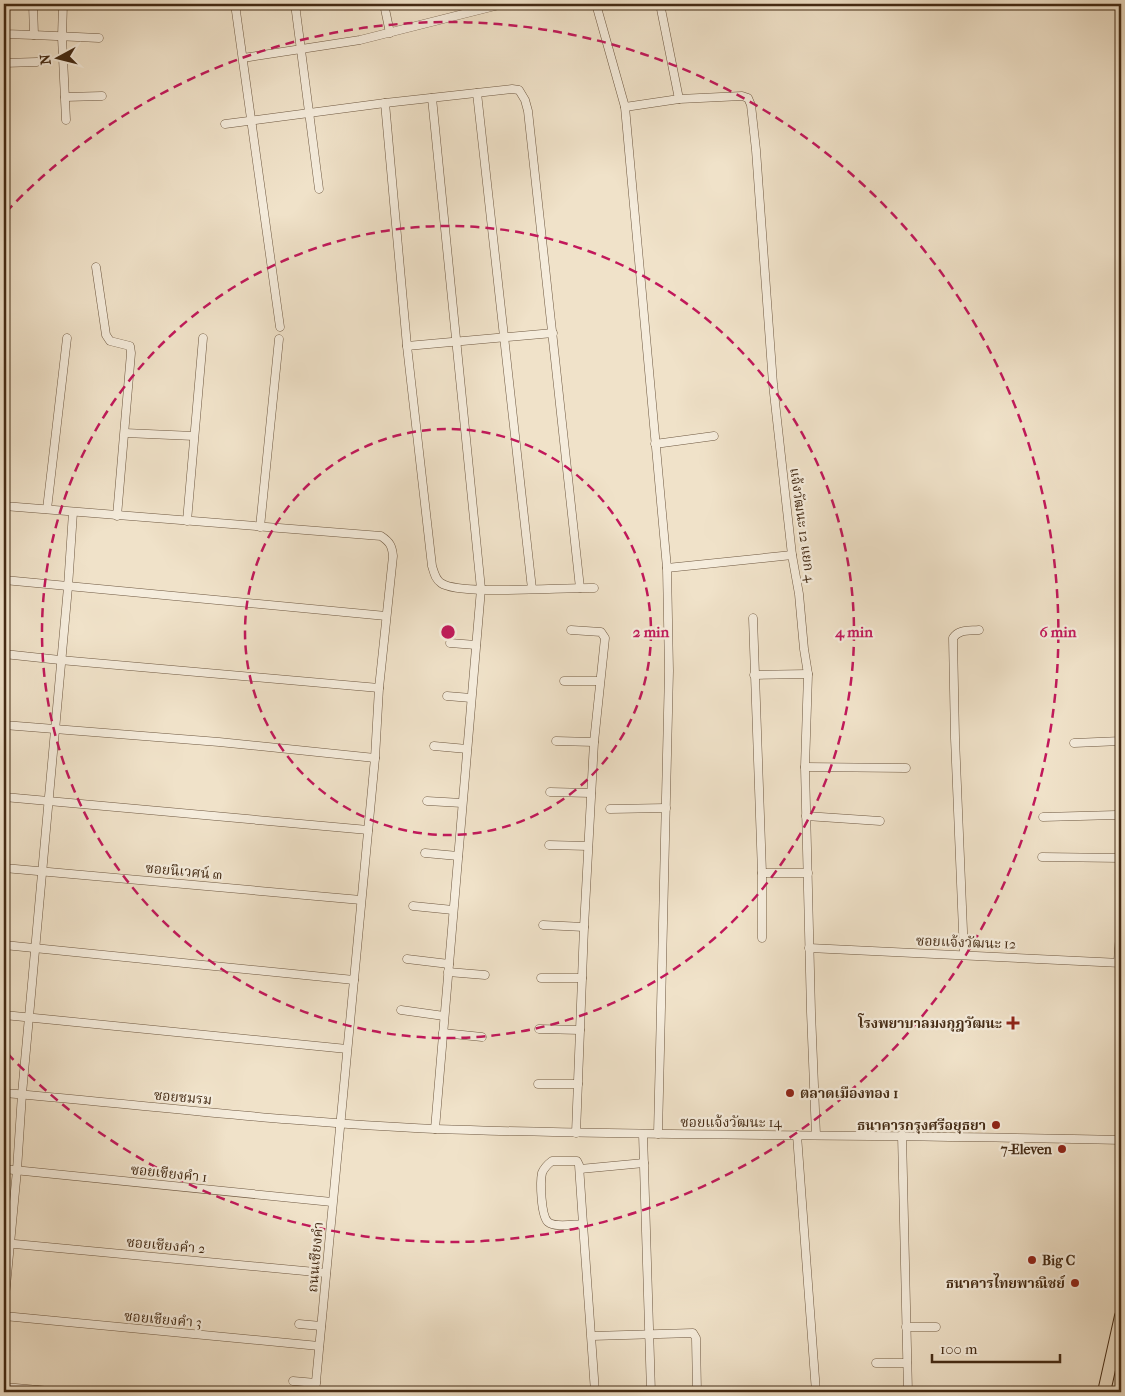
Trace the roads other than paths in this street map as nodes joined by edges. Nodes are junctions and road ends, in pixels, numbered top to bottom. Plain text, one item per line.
1 (33, 4) edge
2 (63, 4) edge
3 (236, 4) edge
4 (295, 4) edge
5 (384, 4) edge
6 (503, 4) edge
7 (596, 4) edge
8 (660, 4) edge
9 (468, 8) edge
10 (4, 29) edge
11 (390, 33) junction
12 (34, 35) junction
13 (62, 37) junction
14 (99, 38) dead end
15 (302, 50) junction
16 (243, 58) junction
17 (37, 62) dead end
18 (4, 63) edge
19 (477, 93) junction
20 (65, 96) junction
21 (102, 96) dead end
22 (432, 98) junction
23 (679, 99) junction
24 (385, 103) junction
25 (625, 107) junction
26 (309, 114) junction
27 (66, 120) dead end
28 (253, 120) junction
29 (226, 124) dead end
30 (318, 189) dead end
31 (96, 267) dead end
32 (280, 327) dead end
33 (553, 333) junction
34 (505, 337) junction
35 (67, 338) dead end
36 (202, 338) dead end
37 (279, 340) dead end
38 (457, 341) junction
39 (407, 346) junction
40 (125, 433) junction
41 (194, 436) junction
42 (714, 436) dead end
43 (655, 444) junction
44 (4, 506) edge
45 (47, 509) junction
46 (73, 512) junction
47 (117, 516) junction
48 (187, 521) junction
49 (260, 526) junction
50 (792, 555) junction
51 (667, 568) junction
52 (4, 580) edge
53 (68, 587) junction
54 (580, 588) junction
55 (594, 588) dead end
56 (481, 589) junction
57 (532, 589) junction
58 (386, 616) junction
59 (753, 618) dead end
60 (570, 630) dead end
61 (979, 630) dead end
62 (450, 643) dead end
63 (476, 645) junction
64 (4, 654) edge
65 (60, 660) junction
66 (808, 674) junction
67 (754, 675) junction
68 (564, 681) dead end
69 (600, 681) junction
70 (379, 688) junction
71 (447, 696) dead end
72 (471, 698) junction
73 (4, 725) edge
74 (56, 729) junction
75 (556, 741) dead end
76 (1121, 741) edge
77 (594, 742) junction
78 (1074, 743) dead end
79 (434, 746) dead end
80 (467, 749) junction
81 (375, 758) junction
82 (805, 767) junction
83 (906, 768) dead end
84 (550, 792) dead end
85 (591, 794) junction
86 (4, 797) edge
87 (48, 801) junction
88 (427, 801) dead end
89 (462, 804) junction
90 (666, 808) junction
91 (610, 809) dead end
92 (806, 816) junction
93 (1121, 816) edge
94 (1043, 817) dead end
95 (880, 821) dead end
96 (368, 830) junction
97 (548, 845) dead end
98 (588, 846) junction
99 (424, 853) dead end
100 (458, 856) junction
101 (1042, 857) dead end
102 (1121, 858) edge
103 (4, 868) edge
104 (42, 872) junction
105 (762, 873) junction
106 (808, 873) junction
107 (361, 900) junction
108 (413, 906) dead end
109 (453, 910) junction
110 (1121, 921) edge
111 (543, 925) dead end
112 (584, 927) junction
113 (762, 938) dead end
114 (4, 945) edge
115 (36, 948) junction
116 (809, 948) junction
117 (964, 954) junction
118 (407, 958) dead end
119 (1120, 963) edge
120 (448, 968) junction
121 (485, 975) dead end
122 (541, 978) dead end
123 (582, 978) junction
124 (354, 980) junction
125 (401, 1010) dead end
126 (4, 1015) edge
127 (444, 1016) junction
128 (30, 1017) junction
129 (539, 1029) dead end
130 (580, 1030) junction
131 (443, 1034) junction
132 (482, 1037) dead end
133 (347, 1048) junction
134 (538, 1084) dead end
135 (578, 1084) junction
136 (4, 1093) edge
137 (22, 1094) junction
138 (341, 1124) junction
139 (435, 1129) junction
140 (576, 1133) junction
141 (643, 1134) junction
142 (658, 1134) junction
143 (797, 1135) junction
144 (816, 1135) junction
145 (902, 1136) junction
146 (1121, 1140) edge
147 (644, 1163) junction
148 (580, 1169) junction
149 (4, 1170) edge
150 (17, 1170) junction
151 (332, 1202) junction
152 (583, 1224) junction
153 (7, 1243) edge
154 (326, 1273) junction
155 (4, 1307) edge
156 (4, 1316) edge
157 (1121, 1316) edge
158 (299, 1324) dead end
159 (321, 1326) junction
160 (936, 1326) dead end
161 (906, 1327) junction
162 (650, 1334) junction
163 (592, 1336) junction
164 (319, 1346) junction
165 (876, 1363) dead end
166 (907, 1363) junction
167 (293, 1381) dead end
168 (316, 1383) junction
169 (4, 1387) edge
170 (60, 1392) edge
171 (315, 1392) edge
172 (595, 1392) edge
173 (651, 1392) edge
174 (697, 1392) edge
175 (816, 1392) edge
176 (908, 1392) edge
177 (1104, 1392) edge

1 - 12 street
2 - 13 street
3 - 16 street
4 - 15 street
5 - 11 street
6 - 9 street
7 - 25 street
8 - 23 street
9 - 11 street
10 - 12 street
11 - 15 street
12 - 13 street
13 - 14 street
13 - 20 street
15 - 16 street
15 - 26 street
16 - 28 street
17 - 18 street
19 - 22 street
19 - 33 street
19 - 34 street
20 - 21 street
20 - 27 street
22 - 24 street
22 - 38 street
23 - 25 street
23 - 50 street, แจ้งวัฒนะ 12 แยก 4
24 - 26 street
24 - 39 street
25 - 43 street
26 - 28 street
26 - 30 street
28 - 29 street
28 - 32 street
31 - 40 street
33 - 34 street
33 - 54 street
34 - 38 street
34 - 57 street
35 - 45 street
36 - 41 street
37 - 49 street
38 - 39 street
38 - 56 street
39 - 56 street
40 - 41 street
40 - 47 street
41 - 48 street
42 - 43 street
43 - 51 street
44 - 45 street, ถนนเชียงคำ
45 - 46 street, ถนนเชียงคำ
46 - 47 street, ถนนเชียงคำ
46 - 53 street
47 - 48 street, ถนนเชียงคำ
48 - 49 street, ถนนเชียงคำ
49 - 58 street, ถนนเชียงคำ
50 - 51 street
50 - 66 street, แจ้งวัฒนะ 12 แยก 4
51 - 90 street
52 - 53 street
53 - 58 street
53 - 65 street
54 - 55 street
54 - 57 street
56 - 57 street
56 - 63 street
58 - 70 street, ถนนเชียงคำ
59 - 67 street
60 - 69 street
61 - 117 street
62 - 63 street
63 - 72 street
64 - 65 street
65 - 70 street
65 - 74 street
66 - 67 street
66 - 82 street, แจ้งวัฒนะ 12 แยก 4
67 - 105 street
68 - 69 street
69 - 77 street
70 - 81 street, ถนนเชียงคำ
71 - 72 street
72 - 80 street
73 - 74 street
74 - 81 street
74 - 87 street
75 - 77 street
76 - 78 street
77 - 85 street
79 - 80 street
80 - 89 street
81 - 96 street, ถนนเชียงคำ
82 - 83 street
82 - 92 street, แจ้งวัฒนะ 12 แยก 4
84 - 85 street
85 - 98 street
86 - 87 street
87 - 96 street
87 - 104 street
88 - 89 street
89 - 100 street
90 - 91 street
90 - 142 street
92 - 95 street
92 - 106 street, แจ้งวัฒนะ 12 แยก 4
93 - 94 street
96 - 107 street, ถนนเชียงคำ
97 - 98 street
98 - 112 street
99 - 100 street
100 - 109 street
101 - 102 street
103 - 104 street, ซอยนิเวศน์ ๓
104 - 107 street, ซอยนิเวศน์ ๓
104 - 115 street
105 - 106 street
105 - 113 street
106 - 116 street, แจ้งวัฒนะ 12 แยก 4
107 - 124 street, ถนนเชียงคำ
108 - 109 street
109 - 120 street
110 - 119 street
111 - 112 street
112 - 123 street
114 - 115 street
115 - 124 street
115 - 128 street
116 - 117 street, ซอยแจ้งวัฒนะ 12
116 - 144 street, แจ้งวัฒนะ 12 แยก 4
117 - 119 street, ซอยแจ้งวัฒนะ 12
118 - 120 street
120 - 121 street
120 - 127 street
122 - 123 street
123 - 130 street
124 - 133 street, ถนนเชียงคำ
125 - 127 street
126 - 128 street
127 - 131 street
128 - 133 street
128 - 137 street
129 - 130 street
130 - 135 street
131 - 132 street
131 - 139 street
133 - 138 street, ถนนเชียงคำ
134 - 135 street
135 - 140 street
136 - 137 street, ซอยชมรม
137 - 138 street, ซอยชมรม
137 - 150 street
138 - 139 street, ซอยแจ้งวัฒนะ 14
138 - 151 street, ถนนเชียงคำ
139 - 140 street, ซอยแจ้งวัฒนะ 14
140 - 141 street, ซอยแจ้งวัฒนะ 14
141 - 142 street, ซอยแจ้งวัฒนะ 14
141 - 147 street
142 - 143 street, ซอยแจ้งวัฒนะ 14
143 - 144 street, ซอยแจ้งวัฒนะ 14
143 - 175 street
144 - 145 street, ซอยแจ้งวัฒนะ 14
145 - 146 street, ซอยแจ้งวัฒนะ 14
145 - 161 street
147 - 148 street
147 - 162 street
148 - 152 street
148 - 152 street
149 - 150 street, ซอยเชียงคำ 1
150 - 151 street, ซอยเชียงคำ 1
150 - 153 street
151 - 154 street, ถนนเชียงคำ
152 - 163 street
153 - 154 street, ซอยเชียงคำ 2
153 - 155 street
154 - 159 street, ถนนเชียงคำ
156 - 164 street, ซอยเชียงคำ 3
157 - 177 main road
158 - 159 street
159 - 164 street, ถนนเชียงคำ
160 - 161 street
161 - 166 street
162 - 163 street
162 - 173 street
162 - 174 street
163 - 172 street
164 - 168 street, ถนนเชียงคำ
165 - 166 street
166 - 176 street
167 - 168 street
168 - 171 street, ถนนเชียงคำ
169 - 170 street

